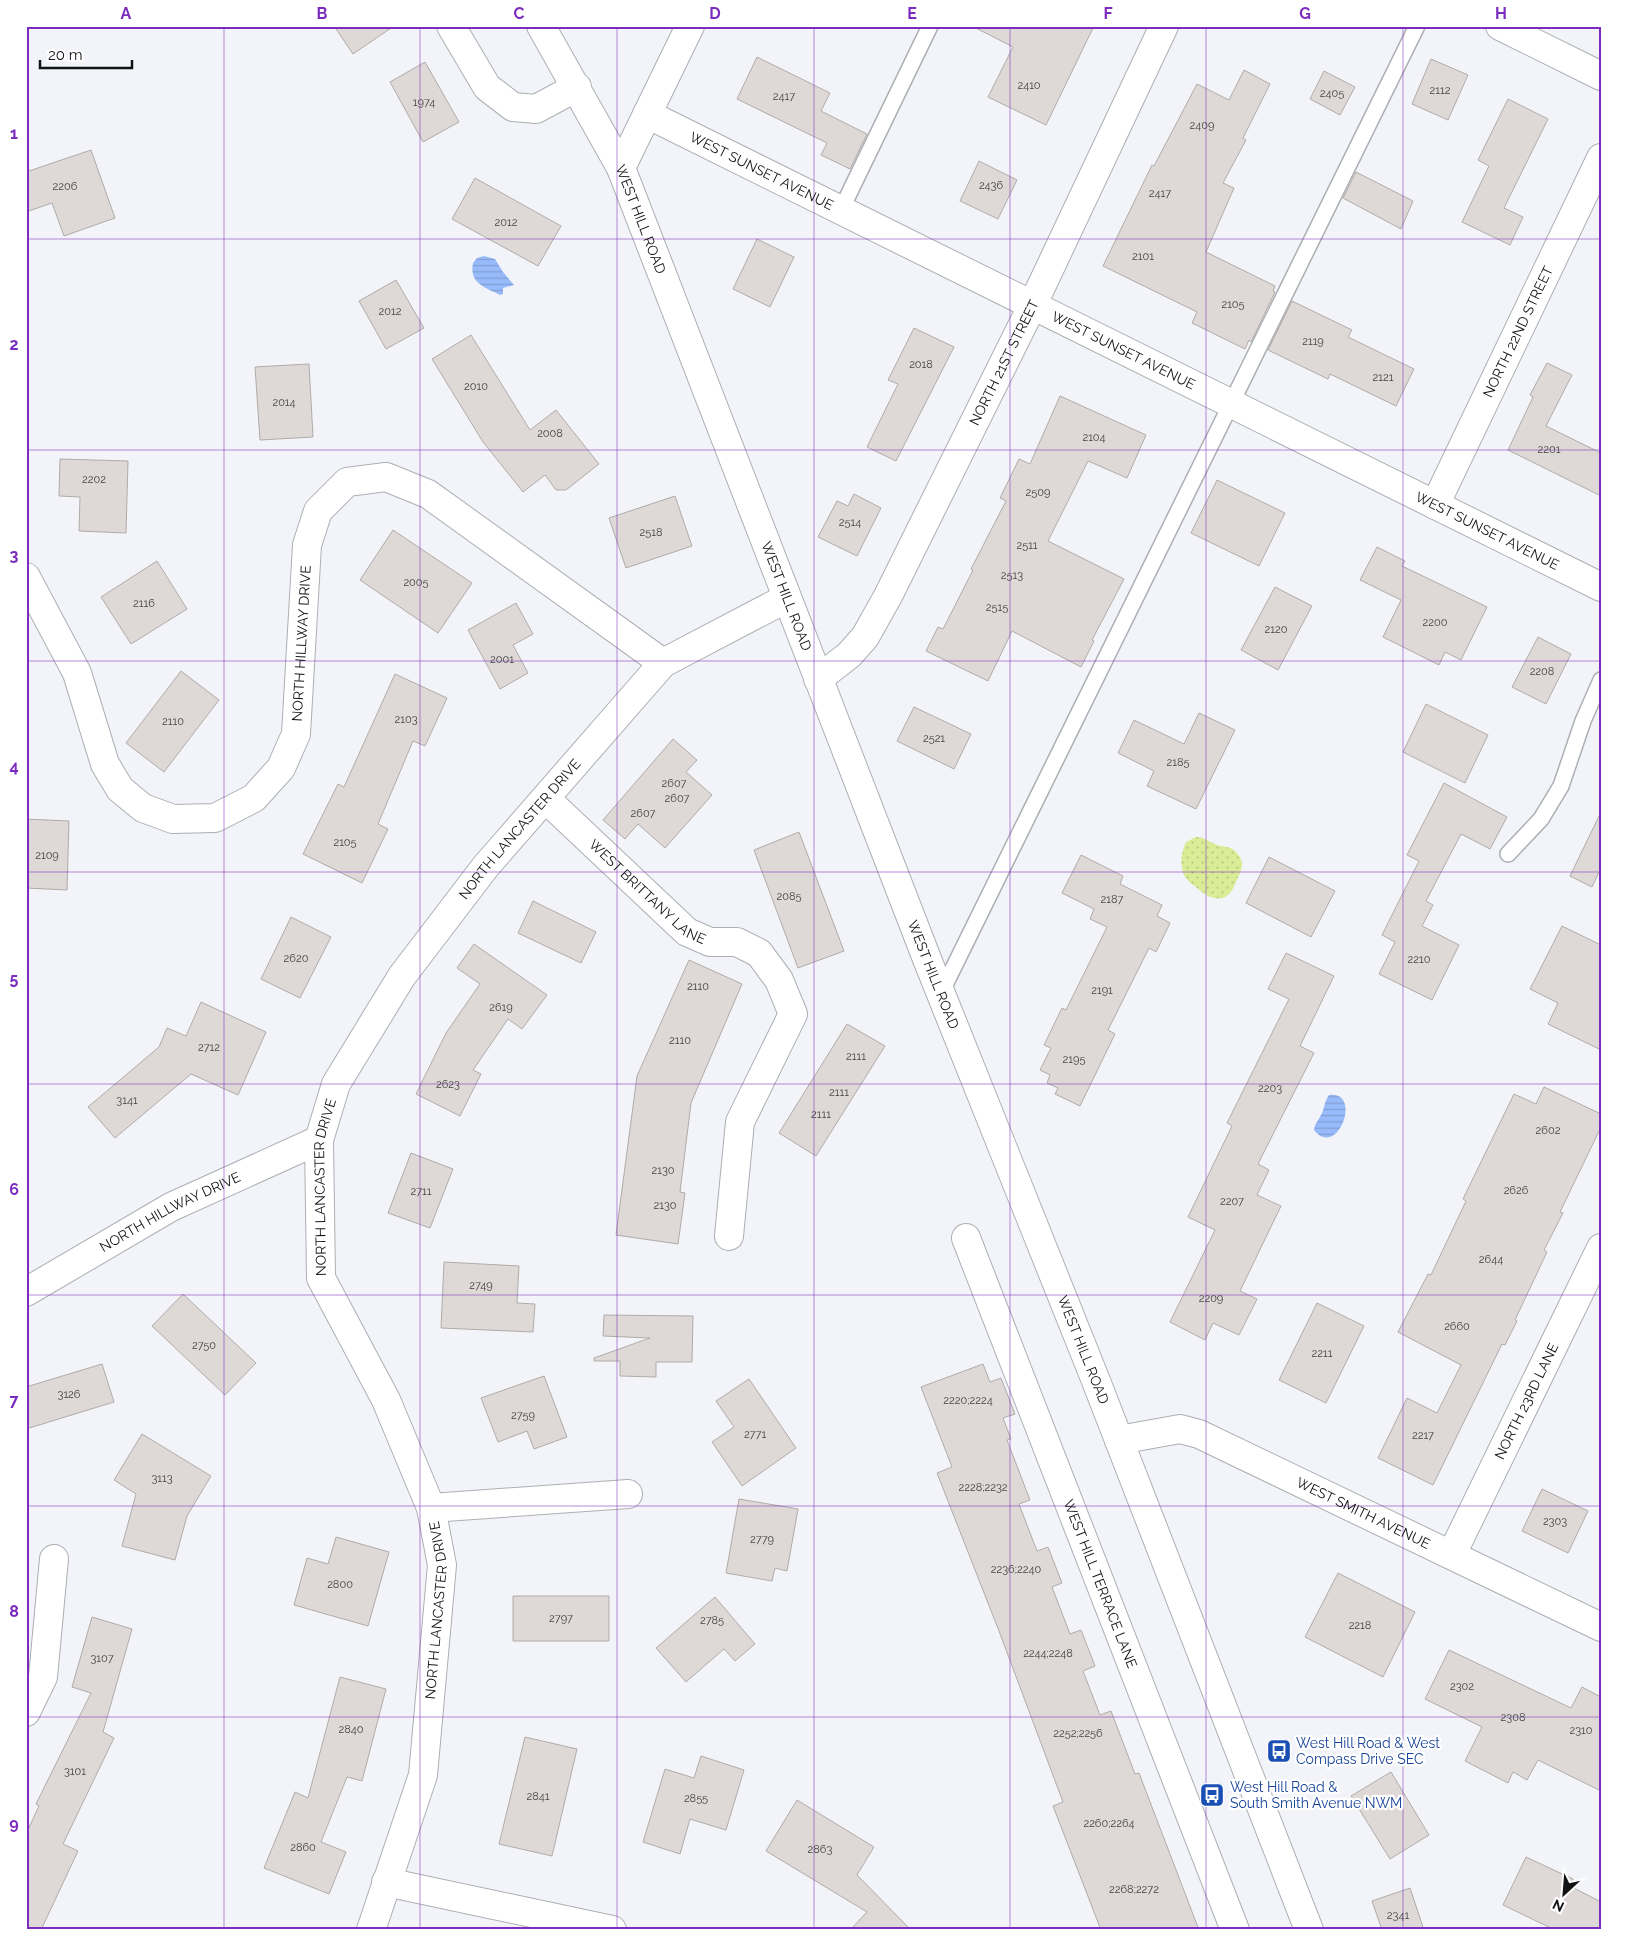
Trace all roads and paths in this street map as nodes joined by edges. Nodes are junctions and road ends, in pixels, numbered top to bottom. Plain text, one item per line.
1 (451, 26) edge
2 (541, 26) edge
3 (690, 26) edge
4 (930, 26) edge
5 (1164, 26) edge
6 (1417, 26) edge
7 (1500, 26) edge
8 (1601, 76) edge
9 (577, 87) junction
10 (647, 114) junction
11 (1601, 158) edge
12 (621, 168) junction
13 (841, 210) junction
14 (1032, 306) junction
15 (1231, 404) junction
16 (1435, 505) junction
17 (26, 577) edge
18 (1601, 587) edge
19 (786, 598) junction
20 (663, 663) junction
21 (818, 679) junction
22 (1601, 680) edge
23 (546, 799) junction
24 (1508, 854) dead end
25 (941, 993) junction
26 (319, 1140) junction
27 (729, 1236) dead end
28 (966, 1238) dead end
29 (1601, 1248) edge
30 (26, 1292) edge
31 (1119, 1440) junction
32 (628, 1494) dead end
33 (431, 1508) junction
34 (1452, 1554) junction
35 (54, 1559) dead end
36 (1601, 1627) edge
37 (26, 1712) edge
38 (386, 1882) junction
39 (371, 1930) edge
40 (612, 1930) edge
41 (1235, 1930) edge
42 (1309, 1930) edge

1 - 9 street
2 - 9 street, WEST HILL ROAD
3 - 10 street
4 - 13 lane
5 - 14 street, NORTH 21ST STREET
6 - 15 lane
7 - 8 street
9 - 12 street, WEST HILL ROAD
10 - 12 street
10 - 13 street, WEST SUNSET AVENUE
11 - 16 street, NORTH 22ND STREET
12 - 19 street, WEST HILL ROAD
13 - 14 street, WEST SUNSET AVENUE
14 - 15 street, WEST SUNSET AVENUE
14 - 21 street, NORTH 21ST STREET
15 - 16 street, WEST SUNSET AVENUE
15 - 25 lane
16 - 18 street, WEST SUNSET AVENUE
17 - 20 street, NORTH HILLWAY DRIVE
19 - 20 street, NORTH LANCASTER DRIVE
19 - 21 street, WEST HILL ROAD
20 - 23 street, NORTH LANCASTER DRIVE
21 - 25 street, WEST HILL ROAD
22 - 24 lane
23 - 26 street, NORTH LANCASTER DRIVE
23 - 27 street, WEST BRITTANY LANE
25 - 31 street, WEST HILL ROAD
26 - 30 street, NORTH HILLWAY DRIVE
26 - 33 street, NORTH LANCASTER DRIVE
28 - 41 street, WEST HILL TERRACE LANE
29 - 34 street, NORTH 23RD LANE
31 - 34 street, WEST SMITH AVENUE
31 - 42 street, WEST HILL ROAD
32 - 33 street
33 - 38 street, NORTH LANCASTER DRIVE
34 - 36 street, WEST SMITH AVENUE
35 - 37 street
38 - 39 street, NORTH LANCASTER DRIVE
38 - 40 street

